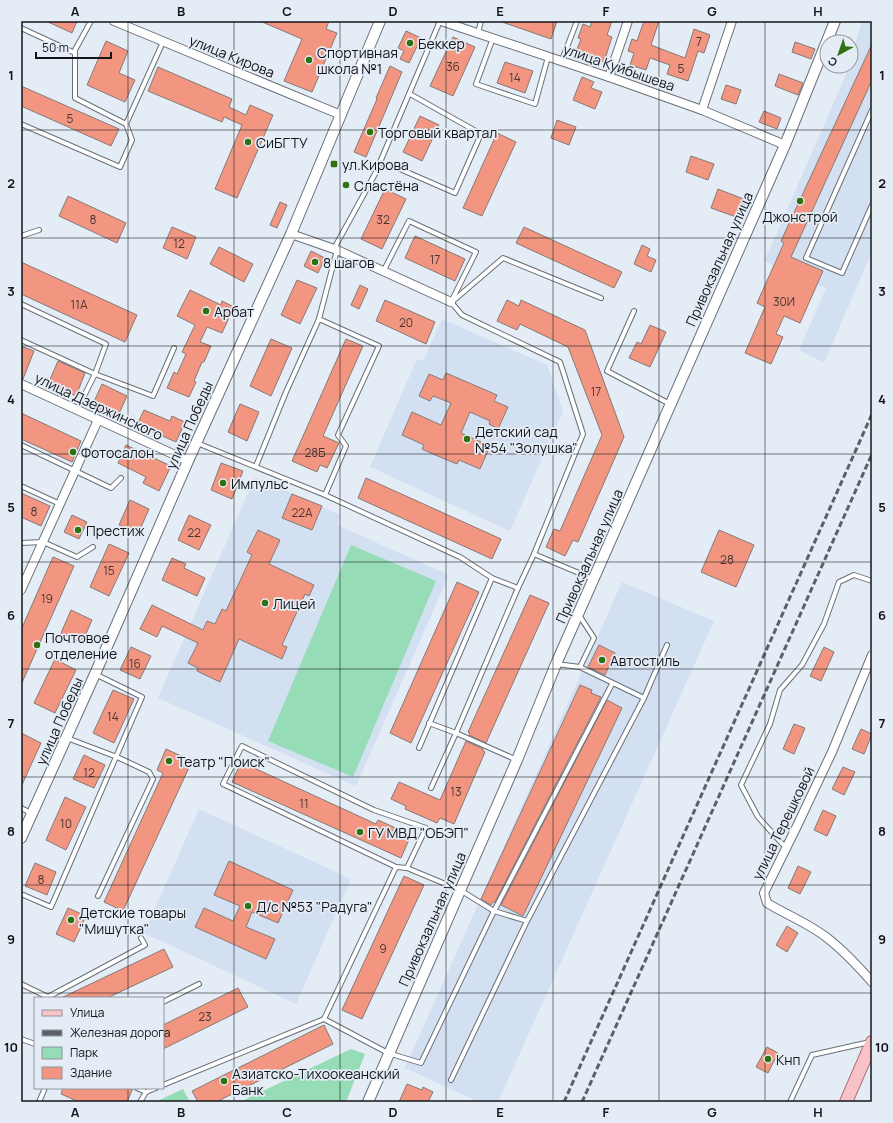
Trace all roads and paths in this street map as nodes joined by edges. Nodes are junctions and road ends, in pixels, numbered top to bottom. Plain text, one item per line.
1 (91, 21) edge
2 (114, 21) edge
3 (380, 21) edge
4 (440, 21) edge
5 (481, 21) edge
6 (577, 21) edge
7 (628, 21) edge
8 (732, 21) edge
9 (835, 21) edge
10 (21, 28) edge
11 (478, 33) junction
12 (493, 38) junction
13 (163, 42) junction
14 (75, 53) junction
15 (549, 56) junction
16 (562, 60) junction
17 (609, 77) junction
18 (410, 94) junction
19 (702, 110) junction
20 (872, 110) edge
21 (341, 115) junction
22 (21, 124) edge
23 (126, 124) junction
24 (785, 145) junction
25 (393, 166) dead end
26 (872, 205) edge
27 (39, 230) dead end
28 (291, 234) junction
29 (21, 236) edge
30 (337, 250) junction
31 (383, 272) junction
32 (601, 298) dead end
33 (451, 302) junction
34 (21, 304) edge
35 (634, 311) dead end
36 (319, 318) junction
37 (21, 340) edge
38 (174, 348) dead end
39 (95, 374) junction
40 (21, 384) edge
41 (670, 404) junction
42 (77, 410) junction
43 (98, 420) junction
44 (196, 443) junction
45 (21, 445) edge
46 (188, 461) junction
47 (256, 466) junction
48 (75, 470) junction
49 (121, 478) dead end
50 (21, 486) edge
51 (325, 495) junction
52 (60, 504) junction
53 (43, 542) junction
54 (21, 543) edge
55 (93, 547) dead end
56 (534, 554) junction
57 (492, 578) junction
58 (594, 580) junction
59 (872, 581) edge
60 (518, 588) junction
61 (21, 590) edge
62 (578, 614) junction
63 (667, 646) dead end
64 (872, 655) edge
65 (556, 664) junction
66 (580, 667) junction
67 (95, 674) junction
68 (612, 684) junction
69 (644, 698) junction
70 (429, 723) junction
71 (456, 733) junction
72 (67, 737) junction
73 (419, 748) dead end
74 (117, 757) junction
75 (517, 760) junction
76 (431, 788) dead end
77 (21, 808) edge
78 (32, 814) junction
79 (21, 838) edge
80 (786, 848) junction
81 (396, 867) junction
82 (407, 868) junction
83 (460, 890) junction
84 (21, 894) edge
85 (98, 896) dead end
86 (494, 911) junction
87 (528, 921) junction
88 (140, 938) dead end
89 (872, 982) edge
90 (21, 984) edge
91 (200, 984) dead end
92 (164, 1002) edge
93 (324, 1019) junction
94 (21, 1040) edge
95 (872, 1042) edge
96 (34, 1044) edge
97 (388, 1054) junction
98 (451, 1080) dead end
99 (164, 1085) edge
100 (45, 1089) edge
101 (139, 1089) edge
102 (154, 1089) edge
103 (146, 1092) junction
104 (39, 1102) edge
105 (140, 1102) edge
106 (368, 1102) edge
107 (790, 1102) edge
108 (846, 1102) edge

1 - 14 lane
2 - 13 street, улица Кирова
3 - 21 street, улица Победы
4 - 11 street, улица Куйбышева
4 - 18 lane
5 - 11 lane
6 - 16 lane
7 - 17 street
8 - 19 street
9 - 24 street, Привокзальная улица
10 - 14 lane
11 - 12 street, улица Куйбышева
12 - 15 street, улица Куйбышева
12 - 15 lane
13 - 21 street, улица Кирова
13 - 23 lane
14 - 23 lane
15 - 16 street, улица Куйбышева
16 - 17 street, улица Куйбышева
17 - 19 street, улица Куйбышева
18 - 25 lane
18 - 30 lane
19 - 24 street, улица Куйбышева
20 - 26 lane
21 - 28 street, улица Победы
22 - 23 lane
24 - 41 street, Привокзальная улица
27 - 29 lane
28 - 30 street
28 - 44 street, улица Победы
30 - 31 street
30 - 36 lane
31 - 33 street
31 - 33 lane
32 - 33 lane
33 - 56 lane
34 - 39 lane
35 - 41 lane
36 - 47 lane
36 - 51 lane
37 - 39 lane
38 - 39 lane
39 - 42 lane
40 - 42 street, улица Дзержинского
41 - 58 street, Привокзальная улица
42 - 43 street, улица Дзержинского
43 - 46 street, улица Дзержинского
43 - 48 street
44 - 46 street, улица Победы
44 - 47 lane
45 - 48 lane
46 - 67 street, улица Победы
47 - 51 lane
48 - 49 lane
48 - 52 street
50 - 52 lane
51 - 57 lane
52 - 53 street
53 - 54 lane
53 - 55 lane
53 - 61 street
56 - 58 lane
56 - 60 lane
57 - 60 lane
57 - 70 lane
58 - 62 street, Привокзальная улица
59 - 80 lane
60 - 71 lane
62 - 65 street, Привокзальная улица
62 - 66 lane
63 - 69 lane
64 - 80 street, улица Терешковой
65 - 66 lane
65 - 75 street, Привокзальная улица
66 - 68 lane
67 - 72 street, улица Победы
67 - 74 lane
68 - 69 lane
68 - 86 lane
69 - 87 lane
70 - 71 lane
70 - 73 lane
71 - 75 lane
71 - 76 lane
72 - 74 lane
72 - 78 street, улица Победы
74 - 84 lane
74 - 85 lane
75 - 83 street, Привокзальная улица
77 - 78 lane
78 - 79 street, улица Победы
80 - 89 street, улица Терешковой
81 - 82 lane
81 - 82 lane
81 - 93 lane
82 - 83 lane
83 - 86 lane
83 - 97 street, Привокзальная улица
86 - 87 lane
86 - 97 lane
87 - 98 lane
88 - 90 lane
91 - 92 lane
93 - 97 lane
93 - 99 lane
94 - 96 lane
95 - 107 lane
95 - 108 main road
97 - 106 street, Привокзальная улица
100 - 104 lane
101 - 103 lane
102 - 103 lane
103 - 105 lane

